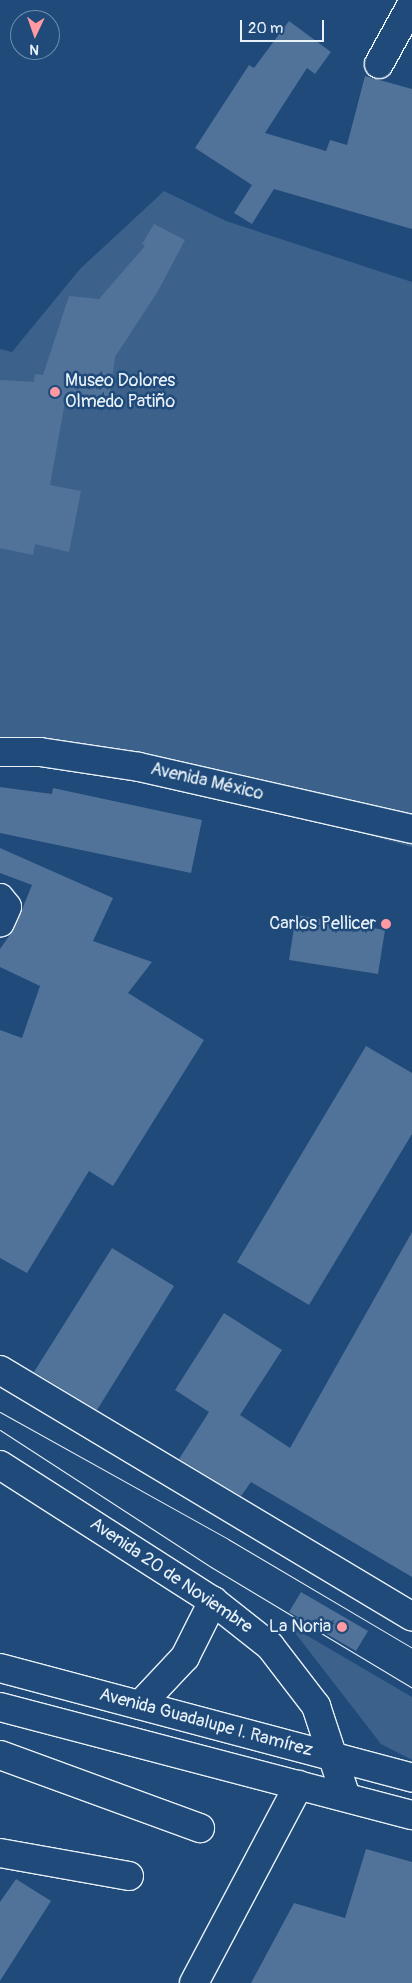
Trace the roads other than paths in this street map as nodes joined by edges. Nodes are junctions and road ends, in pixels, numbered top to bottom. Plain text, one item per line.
1 (412, 4) edge
2 (379, 64) dead end
3 (0, 752) edge
4 (412, 829) edge
5 (0, 898) edge
6 (0, 923) edge
7 (0, 1370) edge
8 (0, 1465) edge
9 (213, 1601) junction
10 (412, 1617) edge
11 (0, 1668) edge
12 (140, 1705) junction
13 (0, 1707) edge
14 (0, 1755) edge
15 (334, 1757) junction
16 (412, 1778) edge
17 (299, 1785) junction
18 (346, 1797) junction
19 (412, 1816) edge
20 (200, 1828) dead end
21 (0, 1853) edge
22 (129, 1876) dead end
23 (194, 1983) edge

1 - 2 main road
3 - 4 main road, Avenida México
5 - 6 main road
7 - 10 main road
8 - 9 main road, Avenida 20 de Noviembre
9 - 12 main road
9 - 15 main road, Avenida 20 de Noviembre
11 - 12 main road, Avenida Guadalupe I. Ramírez
12 - 15 main road, Avenida Guadalupe I. Ramírez
13 - 17 main road, Avenida Guadalupe I. Ramírez
14 - 20 main road
15 - 16 main road, Avenida Guadalupe I. Ramírez
15 - 18 main road, Avenida 20 de Noviembre
17 - 18 main road, Avenida Guadalupe I. Ramírez
17 - 23 main road
18 - 19 main road, Avenida Guadalupe I. Ramírez
21 - 22 main road

